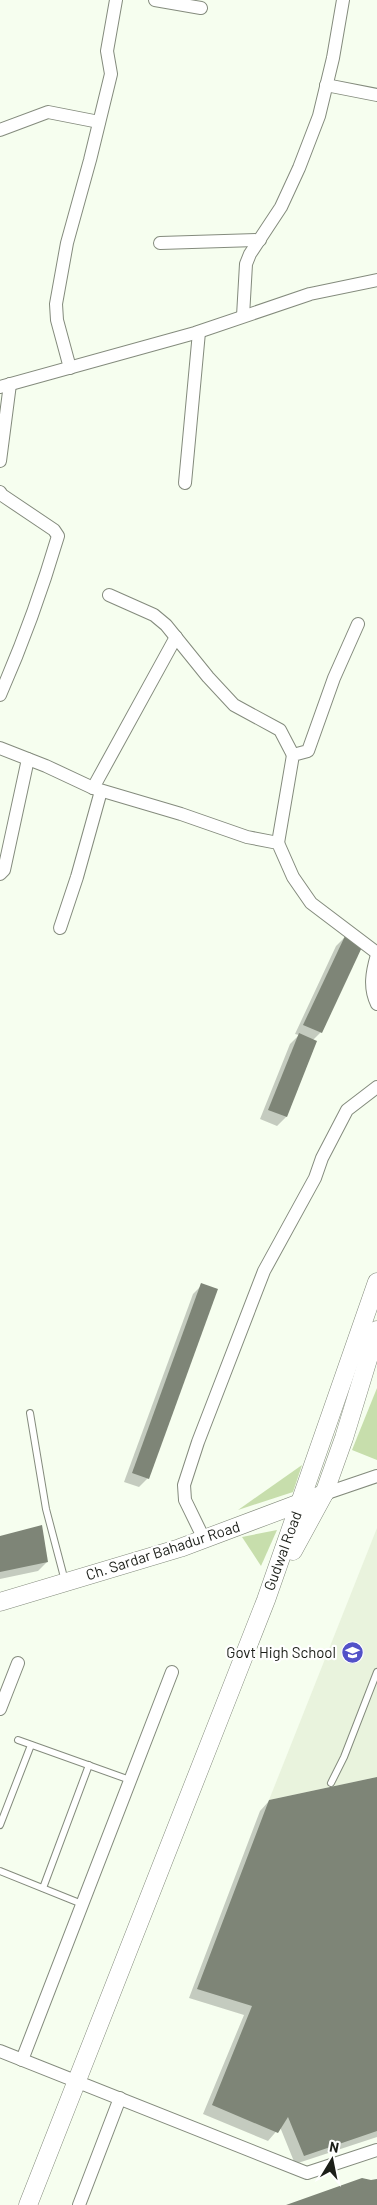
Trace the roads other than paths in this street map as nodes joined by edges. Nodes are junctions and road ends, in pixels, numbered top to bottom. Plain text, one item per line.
1 (116, 0) edge
2 (155, 0) edge
3 (343, 0) edge
4 (201, 8) dead end
5 (326, 85) junction
6 (377, 95) edge
7 (99, 122) junction
8 (0, 130) edge
9 (260, 240) junction
10 (160, 243) dead end
11 (377, 280) edge
12 (243, 316) junction
13 (199, 332) junction
14 (70, 368) junction
15 (5, 386) edge
16 (0, 461) edge
17 (185, 483) dead end
18 (0, 492) edge
19 (109, 595) dead end
20 (358, 624) dead end
21 (176, 637) junction
22 (0, 695) edge
23 (0, 748) edge
24 (293, 755) junction
25 (28, 759) junction
26 (97, 789) junction
27 (278, 844) junction
28 (0, 874) edge
29 (60, 928) dead end
30 (377, 954) edge
31 (377, 1004) edge
32 (377, 1087) edge
33 (377, 1282) edge
34 (377, 1330) edge
35 (30, 1413) dead end
36 (377, 1476) edge
37 (324, 1494) junction
38 (300, 1504) junction
39 (204, 1540) junction
40 (66, 1582) junction
41 (266, 1600) junction
42 (0, 1602) edge
43 (18, 1663) dead end
44 (172, 1672) dead end
45 (377, 1672) edge
46 (0, 1709) edge
47 (18, 1740) dead end
48 (32, 1745) junction
49 (89, 1765) junction
50 (130, 1780) junction
51 (331, 1783) dead end
52 (0, 1825) edge
53 (0, 1871) edge
54 (42, 1888) junction
55 (82, 1904) junction
56 (0, 2051) edge
57 (22, 2060) junction
58 (77, 2081) junction
59 (120, 2098) junction
60 (377, 2150) edge
61 (28, 2205) edge
62 (79, 2205) edge

1 - 7 street
2 - 4 street
3 - 5 street
5 - 6 street
5 - 9 street
7 - 8 street
7 - 14 street
9 - 10 street
9 - 12 street
11 - 12 street
12 - 13 street
13 - 14 street
13 - 17 street
14 - 15 street
15 - 16 street
18 - 22 street
19 - 21 street
20 - 24 street
21 - 24 street
21 - 26 street
23 - 25 street
24 - 27 street
25 - 26 street
25 - 28 street
26 - 27 street
26 - 29 street
27 - 30 street
30 - 31 street
32 - 39 street
33 - 38 main road, Gudwal Road
34 - 37 main road, Gudwal Road
35 - 40 lane
36 - 37 street
37 - 38 main road, Ch. Sardar Bahadur Road
37 - 41 main road, Gudwal Road
38 - 39 main road, Ch. Sardar Bahadur Road
38 - 41 main road, Gudwal Road
39 - 40 main road, Ch. Sardar Bahadur Road
40 - 42 main road, Ch. Sardar Bahadur Road
41 - 58 main road
43 - 46 street
44 - 50 street
45 - 51 lane
47 - 48 lane
48 - 49 lane
48 - 52 lane
49 - 50 lane
49 - 54 lane
50 - 55 street
53 - 54 lane
54 - 55 lane
55 - 57 street
56 - 57 street
57 - 58 street
58 - 59 street
58 - 61 main road
59 - 60 street
59 - 62 street

